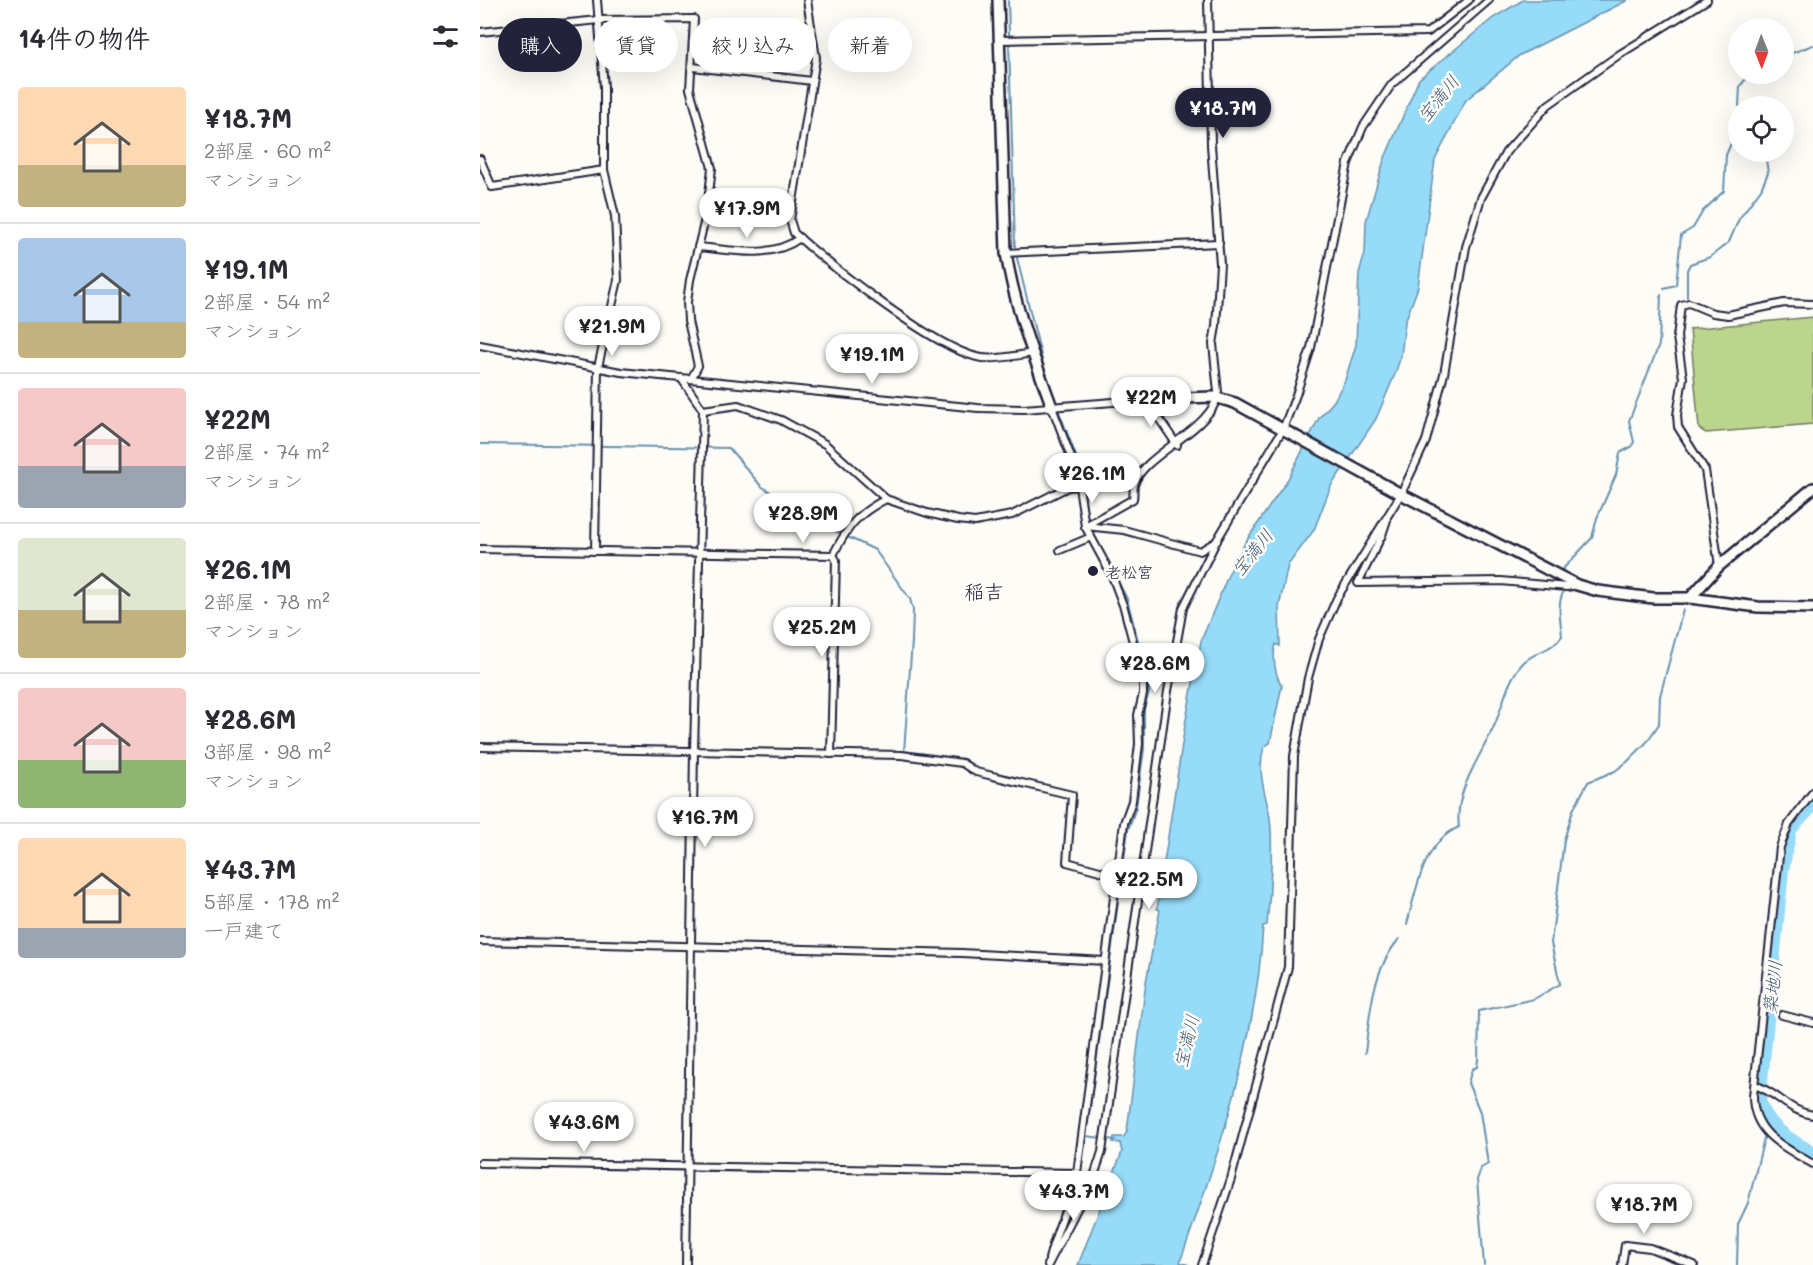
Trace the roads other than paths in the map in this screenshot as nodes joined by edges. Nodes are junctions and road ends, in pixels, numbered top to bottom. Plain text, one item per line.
1 (597, 0) edge
2 (807, 0) edge
3 (998, 0) edge
4 (1208, 0) edge
5 (1469, 0) edge
6 (1489, 0) edge
7 (1707, 0) edge
8 (599, 18) edge
9 (594, 21) edge
10 (480, 32) edge
11 (1209, 36) junction
12 (999, 40) junction
13 (603, 72) edge
14 (692, 72) edge
15 (730, 72) edge
16 (812, 81) junction
17 (480, 159) edge
18 (604, 170) junction
19 (800, 238) junction
20 (1219, 243) junction
21 (698, 247) junction
22 (1006, 253) junction
23 (1813, 304) edge
24 (480, 345) edge
25 (1033, 353) junction
26 (598, 367) junction
27 (681, 378) junction
28 (691, 379) junction
29 (1218, 392) dead end
30 (1152, 399) junction
31 (1215, 401) dead end
32 (1052, 407) junction
33 (703, 410) junction
34 (1288, 432) junction
35 (1177, 445) junction
36 (1078, 486) junction
37 (1813, 488) edge
38 (1398, 492) junction
39 (886, 499) junction
40 (1389, 514) junction
41 (1085, 526) junction
42 (1091, 537) junction
43 (1217, 540) junction
44 (480, 549) edge
45 (1060, 550) dead end
46 (595, 551) junction
47 (1200, 551) junction
48 (700, 553) junction
49 (833, 555) junction
50 (1719, 566) junction
51 (1200, 572) junction
52 (1577, 585) junction
53 (1690, 598) junction
54 (1813, 608) edge
55 (480, 747) edge
56 (694, 750) junction
57 (831, 754) junction
58 (1813, 792) edge
59 (1118, 876) junction
60 (480, 941) edge
61 (692, 946) junction
62 (1105, 961) junction
63 (1782, 1015) dead end
64 (1813, 1023) edge
65 (1757, 1086) dead end
66 (1813, 1115) edge
67 (480, 1163) edge
68 (1813, 1164) edge
69 (688, 1166) junction
70 (1077, 1173) junction
71 (686, 1265) edge
72 (1048, 1265) edge
73 (1202, 1265) edge
74 (1622, 1265) edge
75 (1694, 1265) edge

1 - 8 street
2 - 16 street
3 - 12 street
4 - 11 street
5 - 11 street
6 - 34 street
7 - 38 street
9 - 10 street
11 - 12 street
11 - 20 street
12 - 22 street
13 - 18 street
14 - 21 street
15 - 16 street
16 - 19 street
17 - 18 street
18 - 26 street
19 - 21 street
19 - 25 street
20 - 22 street
20 - 29 street
21 - 28 street
22 - 25 street
23 - 50 street
24 - 26 street
25 - 32 street
26 - 27 street
26 - 46 street
27 - 28 street
27 - 33 street
28 - 32 street
30 - 32 street
30 - 34 street
30 - 35 street
31 - 35 street
32 - 36 street
33 - 39 street
33 - 48 street
34 - 38 street
34 - 43 street
35 - 41 street
36 - 39 street
36 - 41 street
37 - 50 street
38 - 40 street
38 - 52 street
39 - 49 street
40 - 52 street
40 - 73 street
41 - 42 street
41 - 47 street
42 - 45 street
42 - 59 street
43 - 47 street
43 - 51 street
44 - 46 street
46 - 48 street
47 - 51 street
48 - 49 street
48 - 56 street
49 - 57 street
50 - 53 street
51 - 72 street
52 - 53 street
53 - 54 street
55 - 56 street
56 - 57 street
56 - 61 street
57 - 59 street
58 - 68 street
59 - 62 street
60 - 61 street
61 - 62 street
61 - 69 street
62 - 70 street
63 - 64 street
65 - 66 street
67 - 69 street
69 - 70 street
69 - 71 street
70 - 72 street
74 - 75 street

